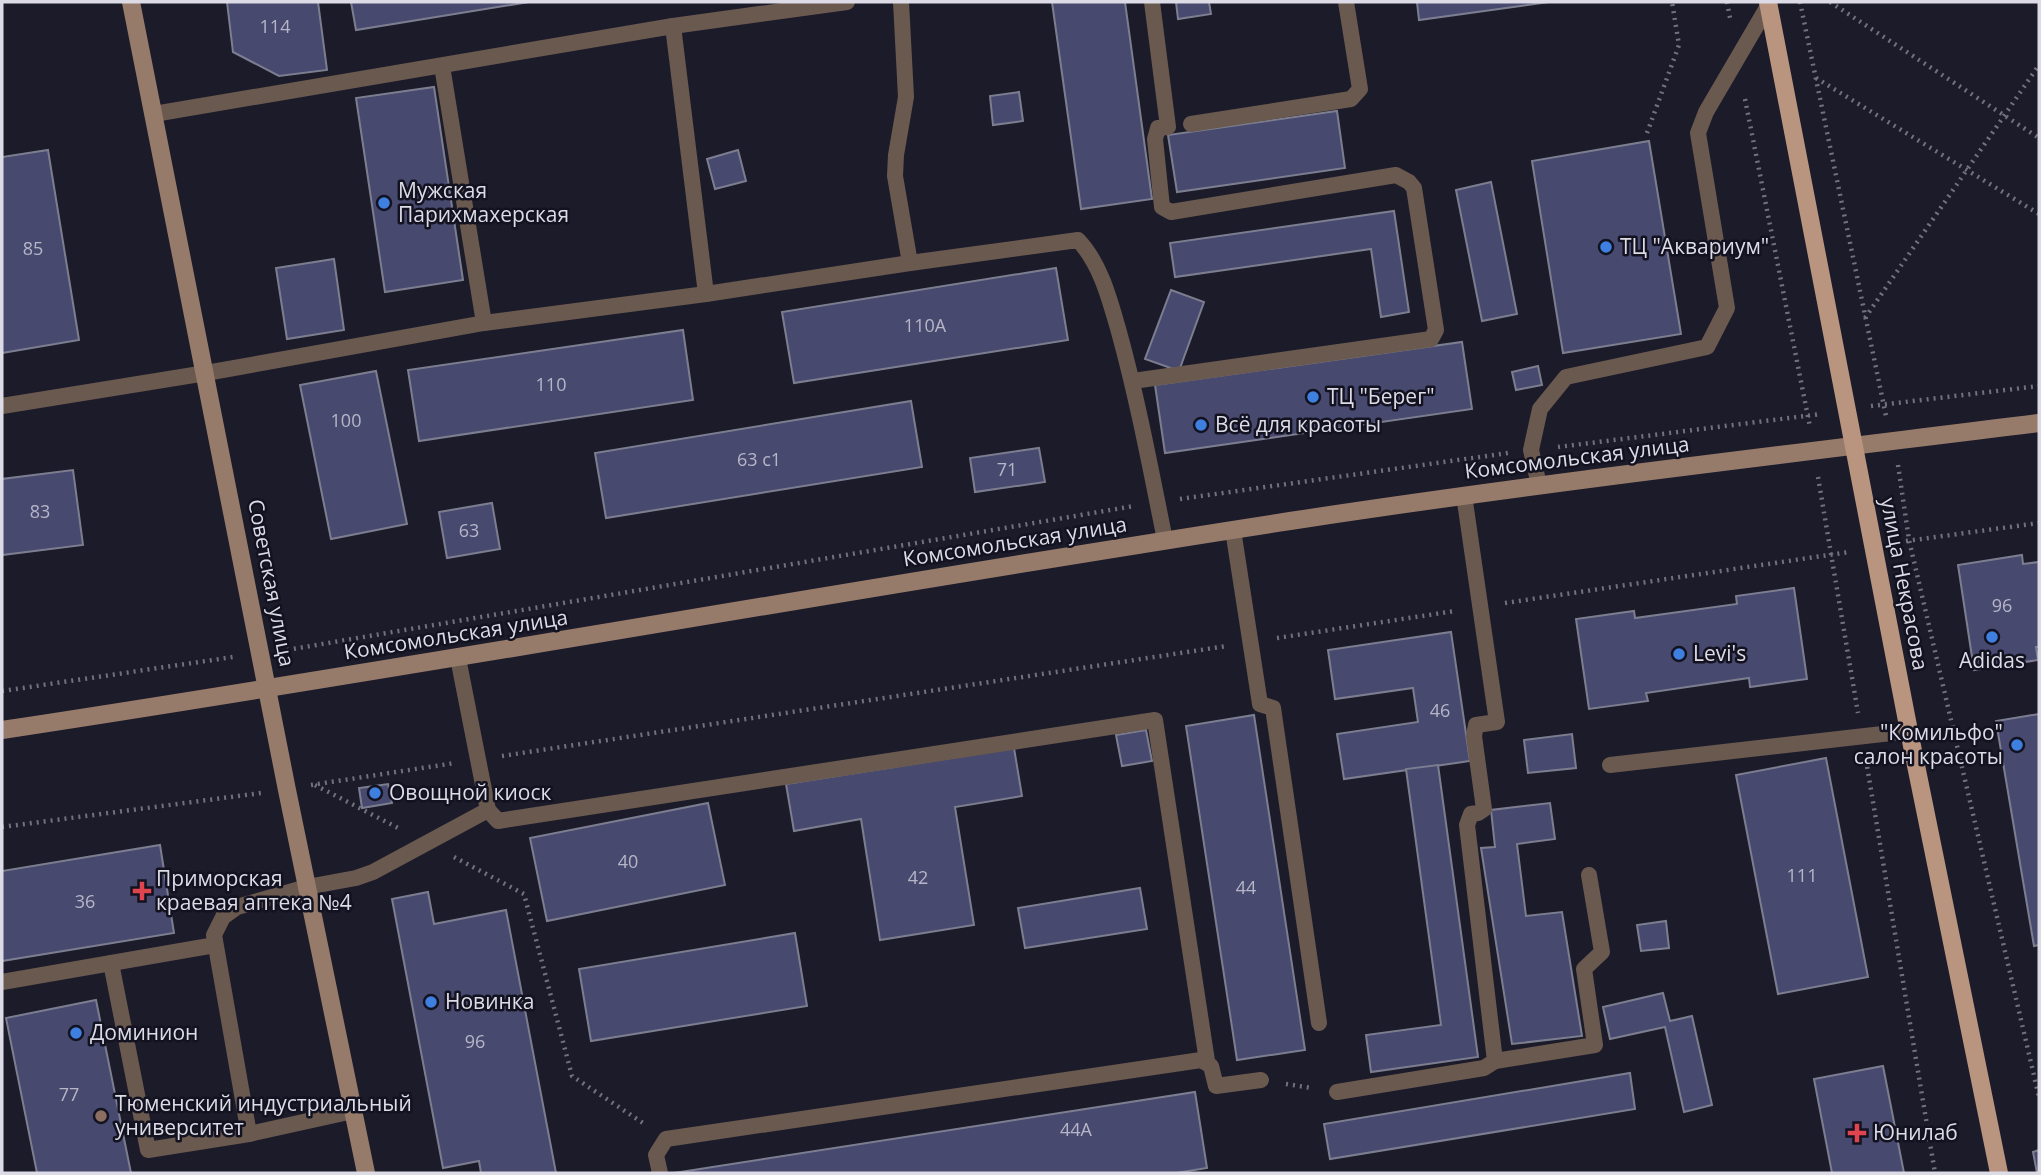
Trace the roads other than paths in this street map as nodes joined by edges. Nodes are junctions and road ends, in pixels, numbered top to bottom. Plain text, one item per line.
1 (131, 2) edge
2 (847, 2) edge
3 (901, 2) edge
4 (1152, 2) edge
5 (1346, 2) edge
6 (1768, 4) edge
7 (673, 26) junction
8 (442, 66) junction
9 (153, 114) junction
10 (1191, 124) dead end
11 (911, 263) junction
12 (706, 294) junction
13 (484, 323) junction
14 (206, 373) junction
15 (1133, 381) junction
16 (2, 406) edge
17 (2039, 423) edge
18 (1855, 445) junction
19 (1539, 485) junction
20 (1464, 495) junction
21 (1233, 530) junction
22 (1165, 540) junction
23 (458, 658) junction
24 (268, 689) junction
25 (2, 730) edge
26 (1909, 732) junction
27 (1610, 765) dead end
28 (488, 810) junction
29 (1589, 875) dead end
30 (307, 887) junction
31 (215, 944) junction
32 (111, 963) junction
33 (2, 982) edge
34 (1319, 1023) dead end
35 (1207, 1062) junction
36 (1495, 1062) junction
37 (1261, 1080) road end
38 (1337, 1092) road end
39 (353, 1111) junction
40 (248, 1135) junction
41 (366, 1173) edge
42 (660, 1173) edge
43 (1999, 1173) edge

1 - 9 main road, Советская улица
2 - 7 lane
3 - 11 lane
4 - 15 lane
5 - 10 lane
6 - 18 main road, улица Некрасова
6 - 19 lane
7 - 8 lane
7 - 12 lane
8 - 9 lane
8 - 13 lane
9 - 14 main road, Советская улица
11 - 12 lane
11 - 15 lane
12 - 13 lane
13 - 14 lane
14 - 16 lane
14 - 24 main road, Советская улица
15 - 22 lane
17 - 18 main road, Комсомольская улица
18 - 19 main road, Комсомольская улица
18 - 26 main road, улица Некрасова
19 - 20 main road, Комсомольская улица
20 - 21 main road, Комсомольская улица
20 - 36 lane
21 - 22 main road, Комсомольская улица
21 - 34 lane
22 - 23 main road, Комсомольская улица
23 - 24 main road, Комсомольская улица
23 - 28 lane
24 - 25 main road, Комсомольская улица
24 - 30 main road, Советская улица
26 - 27 lane
26 - 43 main road, улица Некрасова
28 - 30 lane
28 - 35 lane
29 - 36 lane
30 - 31 lane
30 - 39 main road, Советская улица
31 - 32 lane
31 - 40 lane
32 - 33 lane
32 - 40 lane
35 - 37 lane
35 - 42 lane
36 - 38 lane
39 - 40 lane
39 - 41 main road, Советская улица

